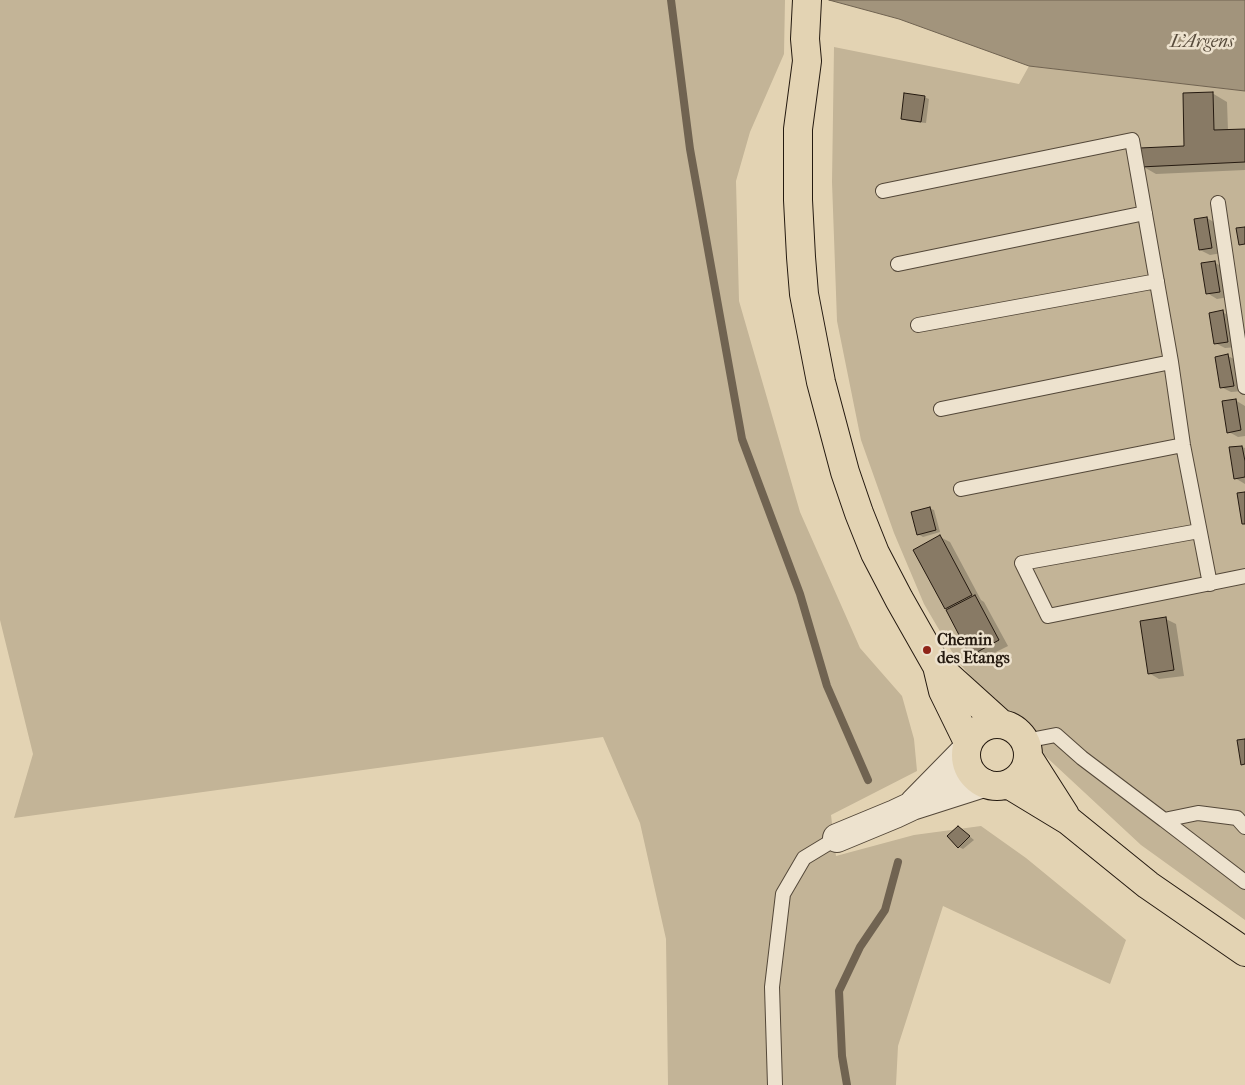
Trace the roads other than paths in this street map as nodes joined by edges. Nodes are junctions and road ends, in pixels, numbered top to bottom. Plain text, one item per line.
1 (807, 0) edge
2 (883, 191) dead end
3 (1218, 203) dead end
4 (1145, 214) junction
5 (898, 264) dead end
6 (1157, 281) junction
7 (918, 325) dead end
8 (1171, 362) junction
9 (1245, 386) edge
10 (941, 409) dead end
11 (1183, 445) junction
12 (962, 489) dead end
13 (1199, 531) junction
14 (1245, 576) edge
15 (1210, 584) junction
16 (937, 666) junction
17 (1000, 723) junction
18 (967, 746) junction
19 (1026, 749) junction
20 (996, 784) junction
21 (903, 810) junction
22 (1164, 820) junction
23 (1069, 821) junction
24 (1245, 827) edge
25 (837, 838) joint
26 (1245, 882) edge
27 (1245, 952) edge
28 (775, 1085) edge

1 - 16 main road
2 - 4 lane
3 - 9 lane
4 - 5 lane
4 - 6 lane
6 - 7 lane
6 - 8 lane
8 - 10 lane
8 - 11 lane
11 - 12 lane
11 - 13 lane
13 - 15 lane
13 - 15 lane
14 - 15 lane
16 - 17 main road
16 - 18 main road
17 - 18 main road
17 - 19 main road
18 - 20 main road
18 - 21 street
19 - 20 main road
19 - 22 lane
19 - 23 main road
20 - 21 street
20 - 23 main road
21 - 25 street
22 - 24 lane
22 - 26 lane
23 - 27 main road
25 - 28 lane

